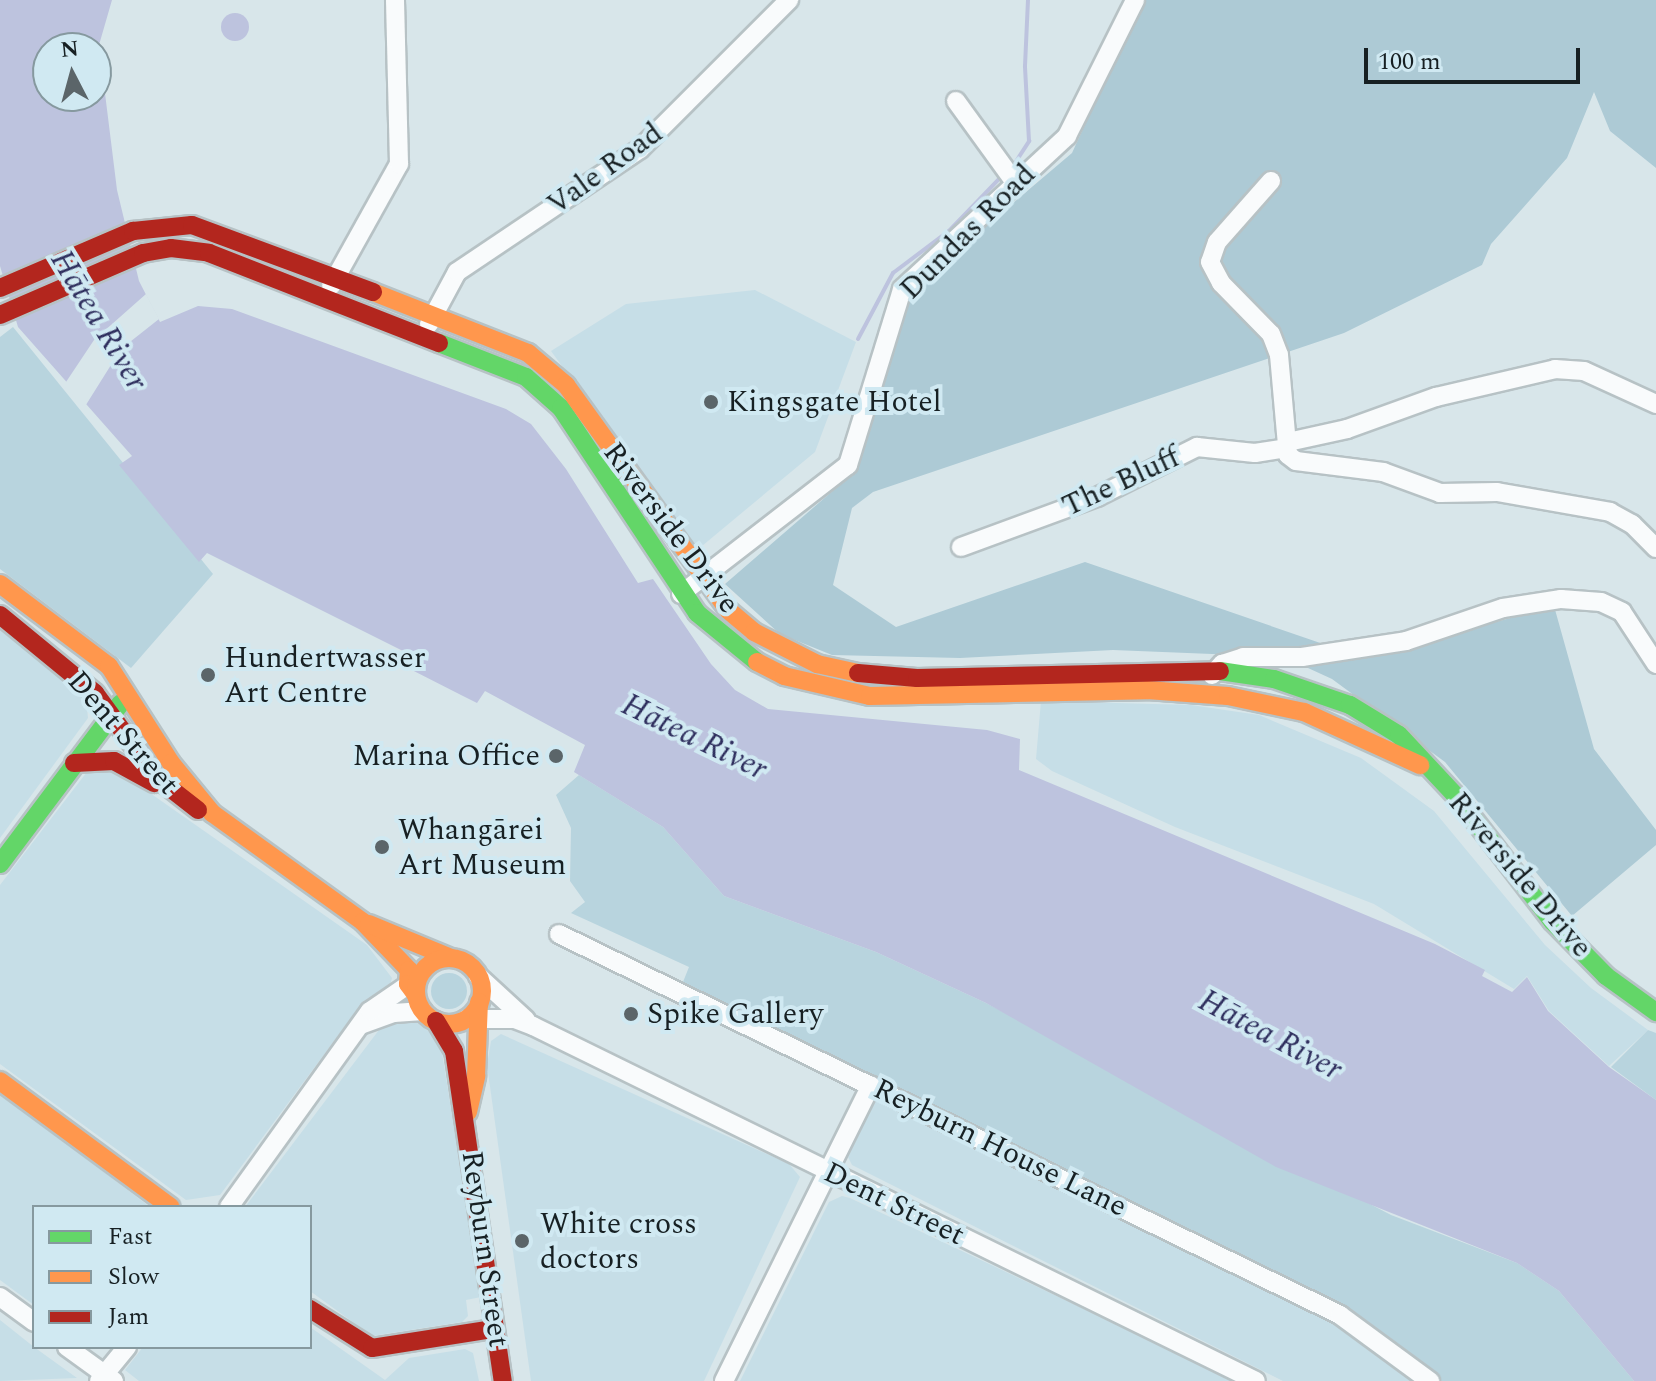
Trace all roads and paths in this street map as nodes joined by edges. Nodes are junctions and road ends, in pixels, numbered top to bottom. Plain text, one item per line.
1 (395, 0) edge
2 (789, 0) edge
3 (1135, 0) edge
4 (956, 101) dead end
5 (1014, 181) junction
6 (1271, 181) dead end
7 (334, 280) junction
8 (0, 288) edge
9 (326, 300) junction
10 (3, 313) edge
11 (433, 315) junction
12 (426, 335) junction
13 (1656, 404) edge
14 (1287, 445) junction
15 (961, 547) dead end
16 (1656, 548) edge
17 (702, 580) junction
18 (0, 584) edge
19 (681, 594) junction
20 (0, 615) edge
21 (1656, 664) edge
22 (1213, 670) junction
23 (130, 692) junction
24 (1206, 694) junction
25 (111, 715) junction
26 (74, 763) junction
27 (1422, 766) junction
28 (171, 791) junction
29 (212, 813) junction
30 (0, 864) edge
31 (363, 922) junction
32 (559, 934) dead end
33 (451, 958) junction
34 (478, 976) junction
35 (420, 998) junction
36 (1656, 1012) edge
37 (475, 1013) junction
38 (363, 1024) junction
39 (533, 1026) junction
40 (0, 1081) edge
41 (871, 1085) junction
42 (466, 1118) junction
43 (828, 1173) junction
44 (168, 1205) edge
45 (230, 1205) edge
46 (0, 1297) edge
47 (312, 1310) edge
48 (32, 1321) edge
49 (494, 1329) junction
50 (69, 1349) edge
51 (126, 1349) edge
52 (106, 1379) edge
53 (503, 1381) edge
54 (724, 1381) edge
55 (1256, 1381) edge
56 (1430, 1381) edge

1 - 7 street
2 - 11 street, Vale Road
3 - 5 street, Dundas Road
4 - 5 street
5 - 17 street, Dundas Road
6 - 14 street
7 - 8 main road, Riverside Drive
7 - 9 street
7 - 11 main road, Riverside Drive
9 - 10 main road, Riverside Drive
9 - 12 main road, Riverside Drive
11 - 12 street, Vale Road
11 - 17 main road, Riverside Drive
12 - 19 main road, Riverside Drive
13 - 14 street, The Bluff
14 - 15 street, The Bluff
14 - 16 street
17 - 19 street, Dundas Road
17 - 22 main road, Riverside Drive
18 - 23 main road, Dent Street
19 - 24 main road, Riverside Drive
20 - 25 main road, Dent Street
21 - 22 street
22 - 24 street
22 - 27 main road, Riverside Drive
23 - 25 main road
23 - 29 main road, Dent Street
24 - 27 main road, Riverside Drive
25 - 26 main road
25 - 28 main road, Dent Street
26 - 28 main road
26 - 30 main road
27 - 36 main road, Riverside Drive
28 - 29 main road, Dent Street
29 - 31 main road, Dent Street
31 - 33 main road, Dent Street
31 - 35 main road, Dent Street
32 - 41 street, Reyburn House Lane
33 - 34 main road, Dent Street
33 - 35 main road
34 - 37 main road, Reyburn Street
34 - 39 street, Dent Street
35 - 37 main road
35 - 38 street
35 - 38 street
35 - 42 main road, Reyburn Street
37 - 39 street, Dent Street
37 - 42 main road, Reyburn Street
38 - 45 street
39 - 43 street, Dent Street
40 - 44 main road
41 - 43 street
41 - 56 street, Reyburn House Lane
42 - 49 main road, Reyburn Street
43 - 54 street
43 - 55 street, Dent Street
46 - 48 street
47 - 49 main road
49 - 53 main road, Reyburn Street
50 - 52 street
51 - 52 street

